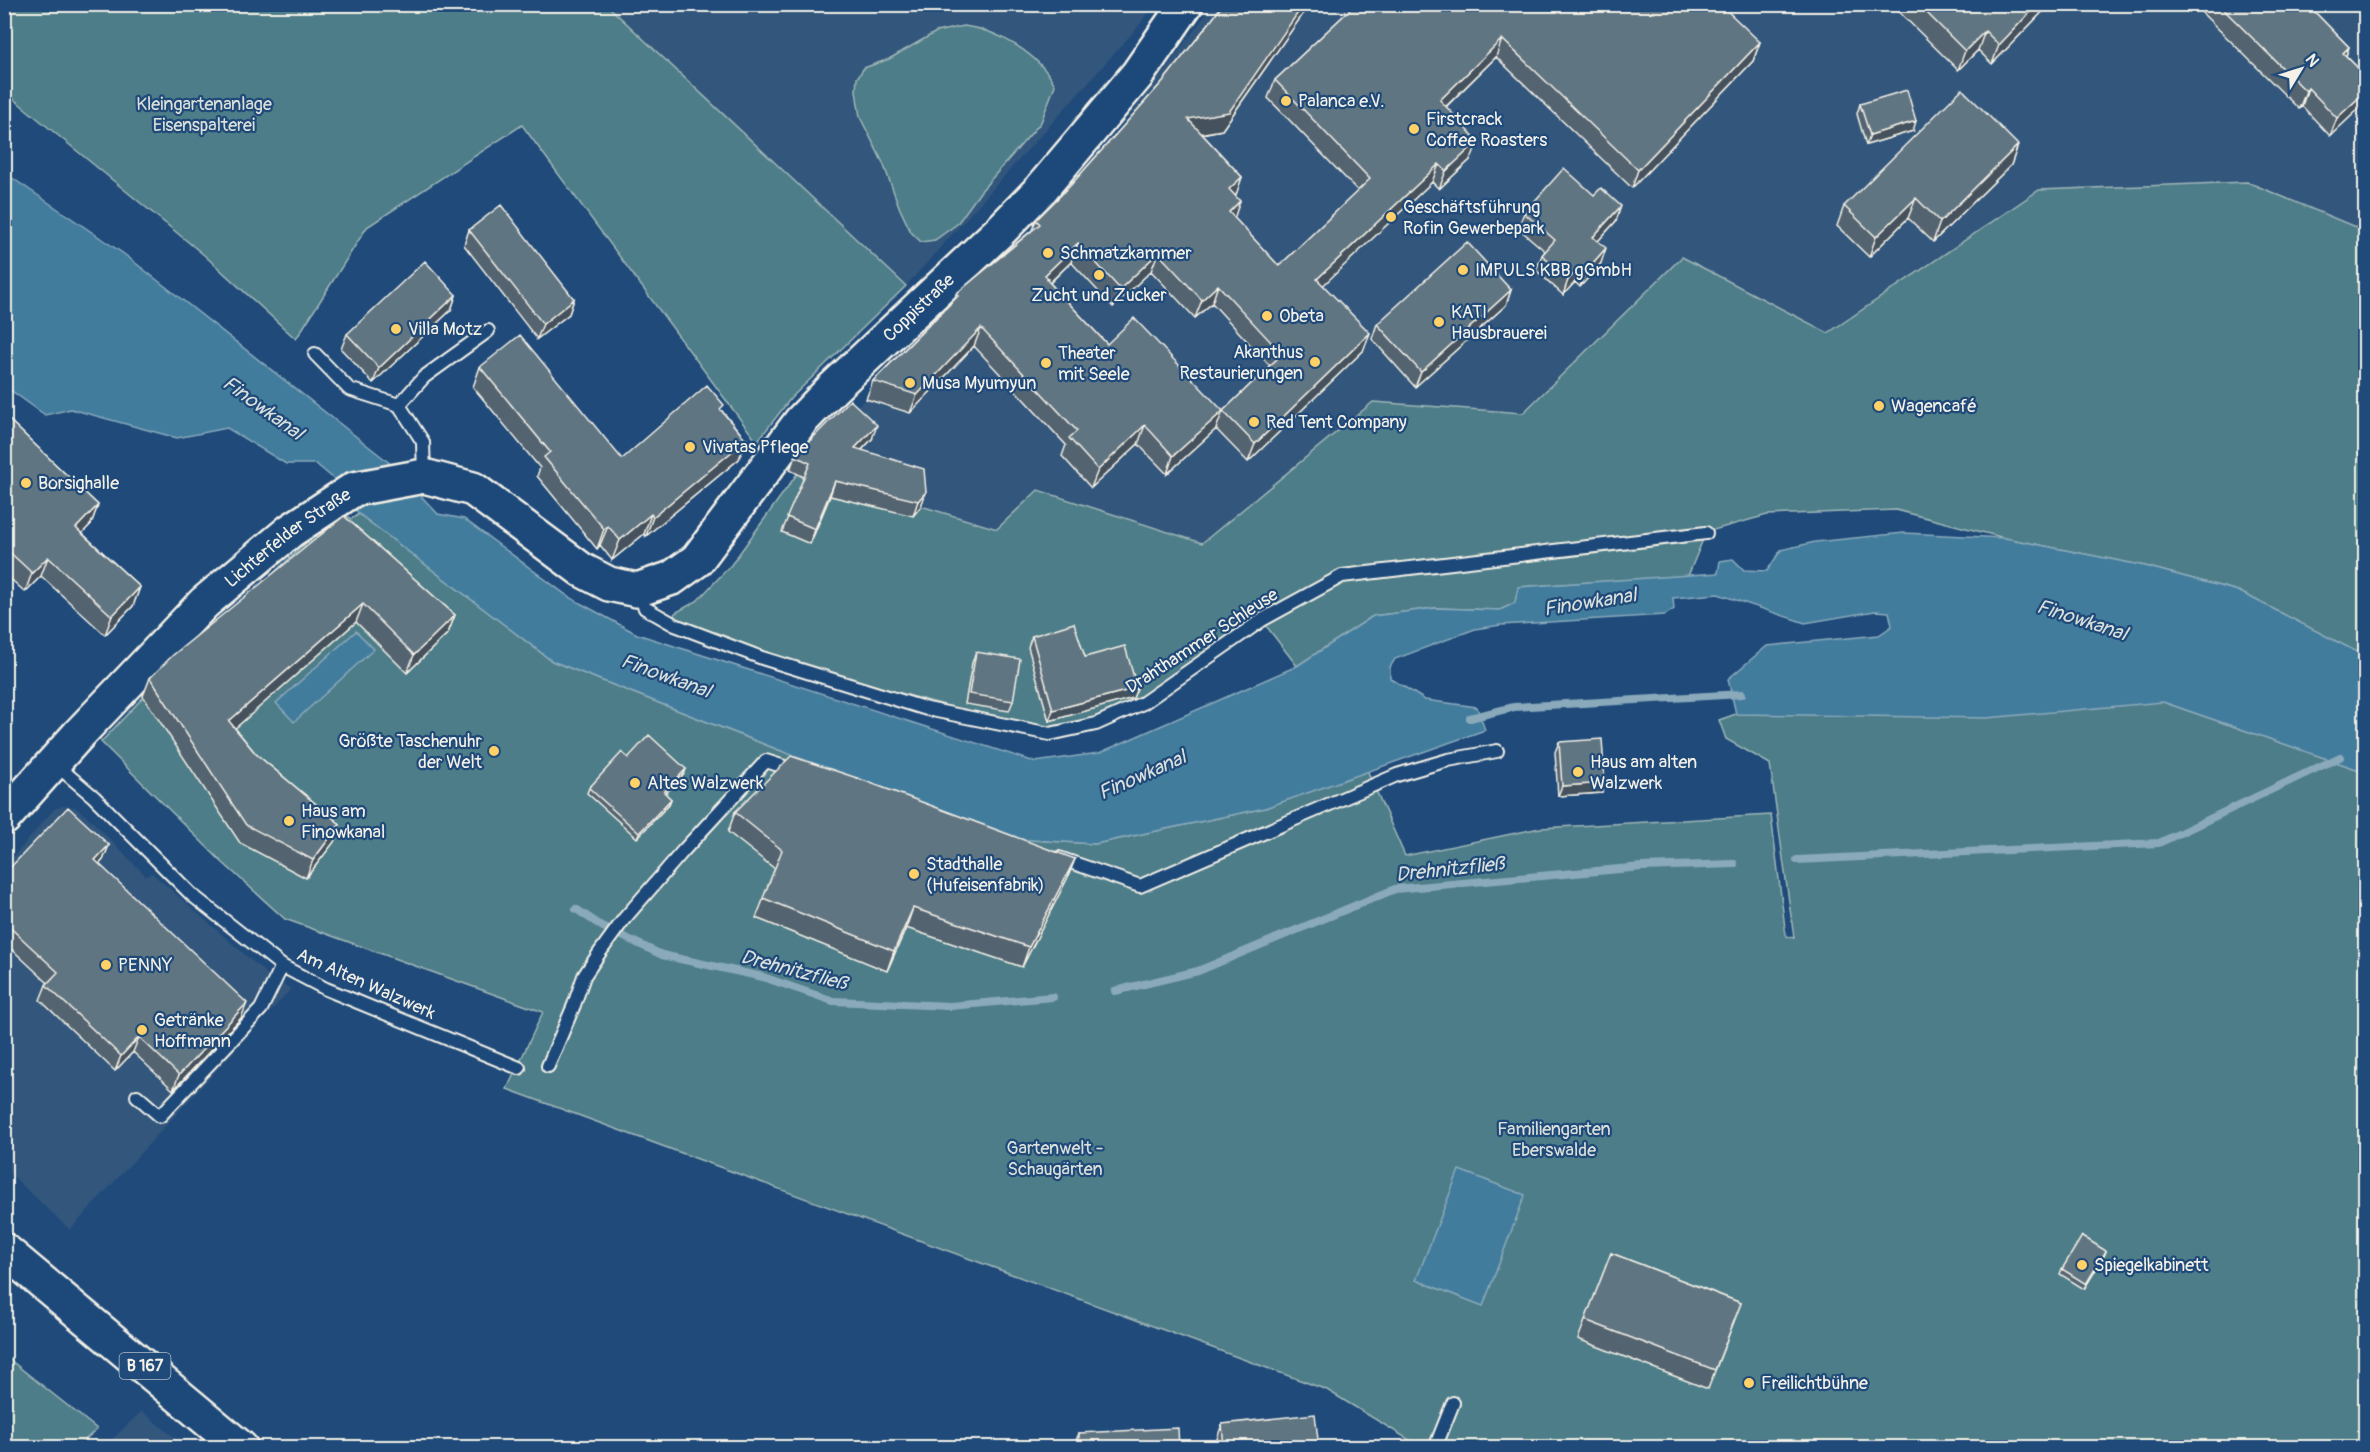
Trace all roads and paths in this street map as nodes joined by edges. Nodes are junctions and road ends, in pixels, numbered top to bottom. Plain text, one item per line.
1 (1186, 4) edge
2 (488, 331) dead end
3 (315, 354) dead end
4 (399, 405) junction
5 (424, 476) junction
6 (1706, 532) dead end
7 (637, 590) junction
8 (1497, 752) dead end
9 (54, 763) junction
10 (812, 776) edge
11 (4, 818) edge
12 (1050, 855) edge
13 (282, 966) junction
14 (548, 1066) dead end
15 (519, 1068) dead end
16 (137, 1096) dead end
17 (4, 1250) edge
18 (1454, 1403) dead end
19 (236, 1446) edge
20 (1435, 1448) edge

1 - 7 main road, Coppistraße
2 - 4 lane
3 - 4 lane
4 - 5 lane
5 - 7 main road, Lichterfelder Straße
5 - 9 main road, Lichterfelder Straße
6 - 7 lane, Drahthammer Schleuse
8 - 12 lane
9 - 11 main road, Lichterfelder Straße
9 - 13 lane, Am Alten Walzwerk
10 - 14 lane
13 - 15 lane, Am Alten Walzwerk
13 - 16 lane
17 - 19 main road, B 167
18 - 20 lane

